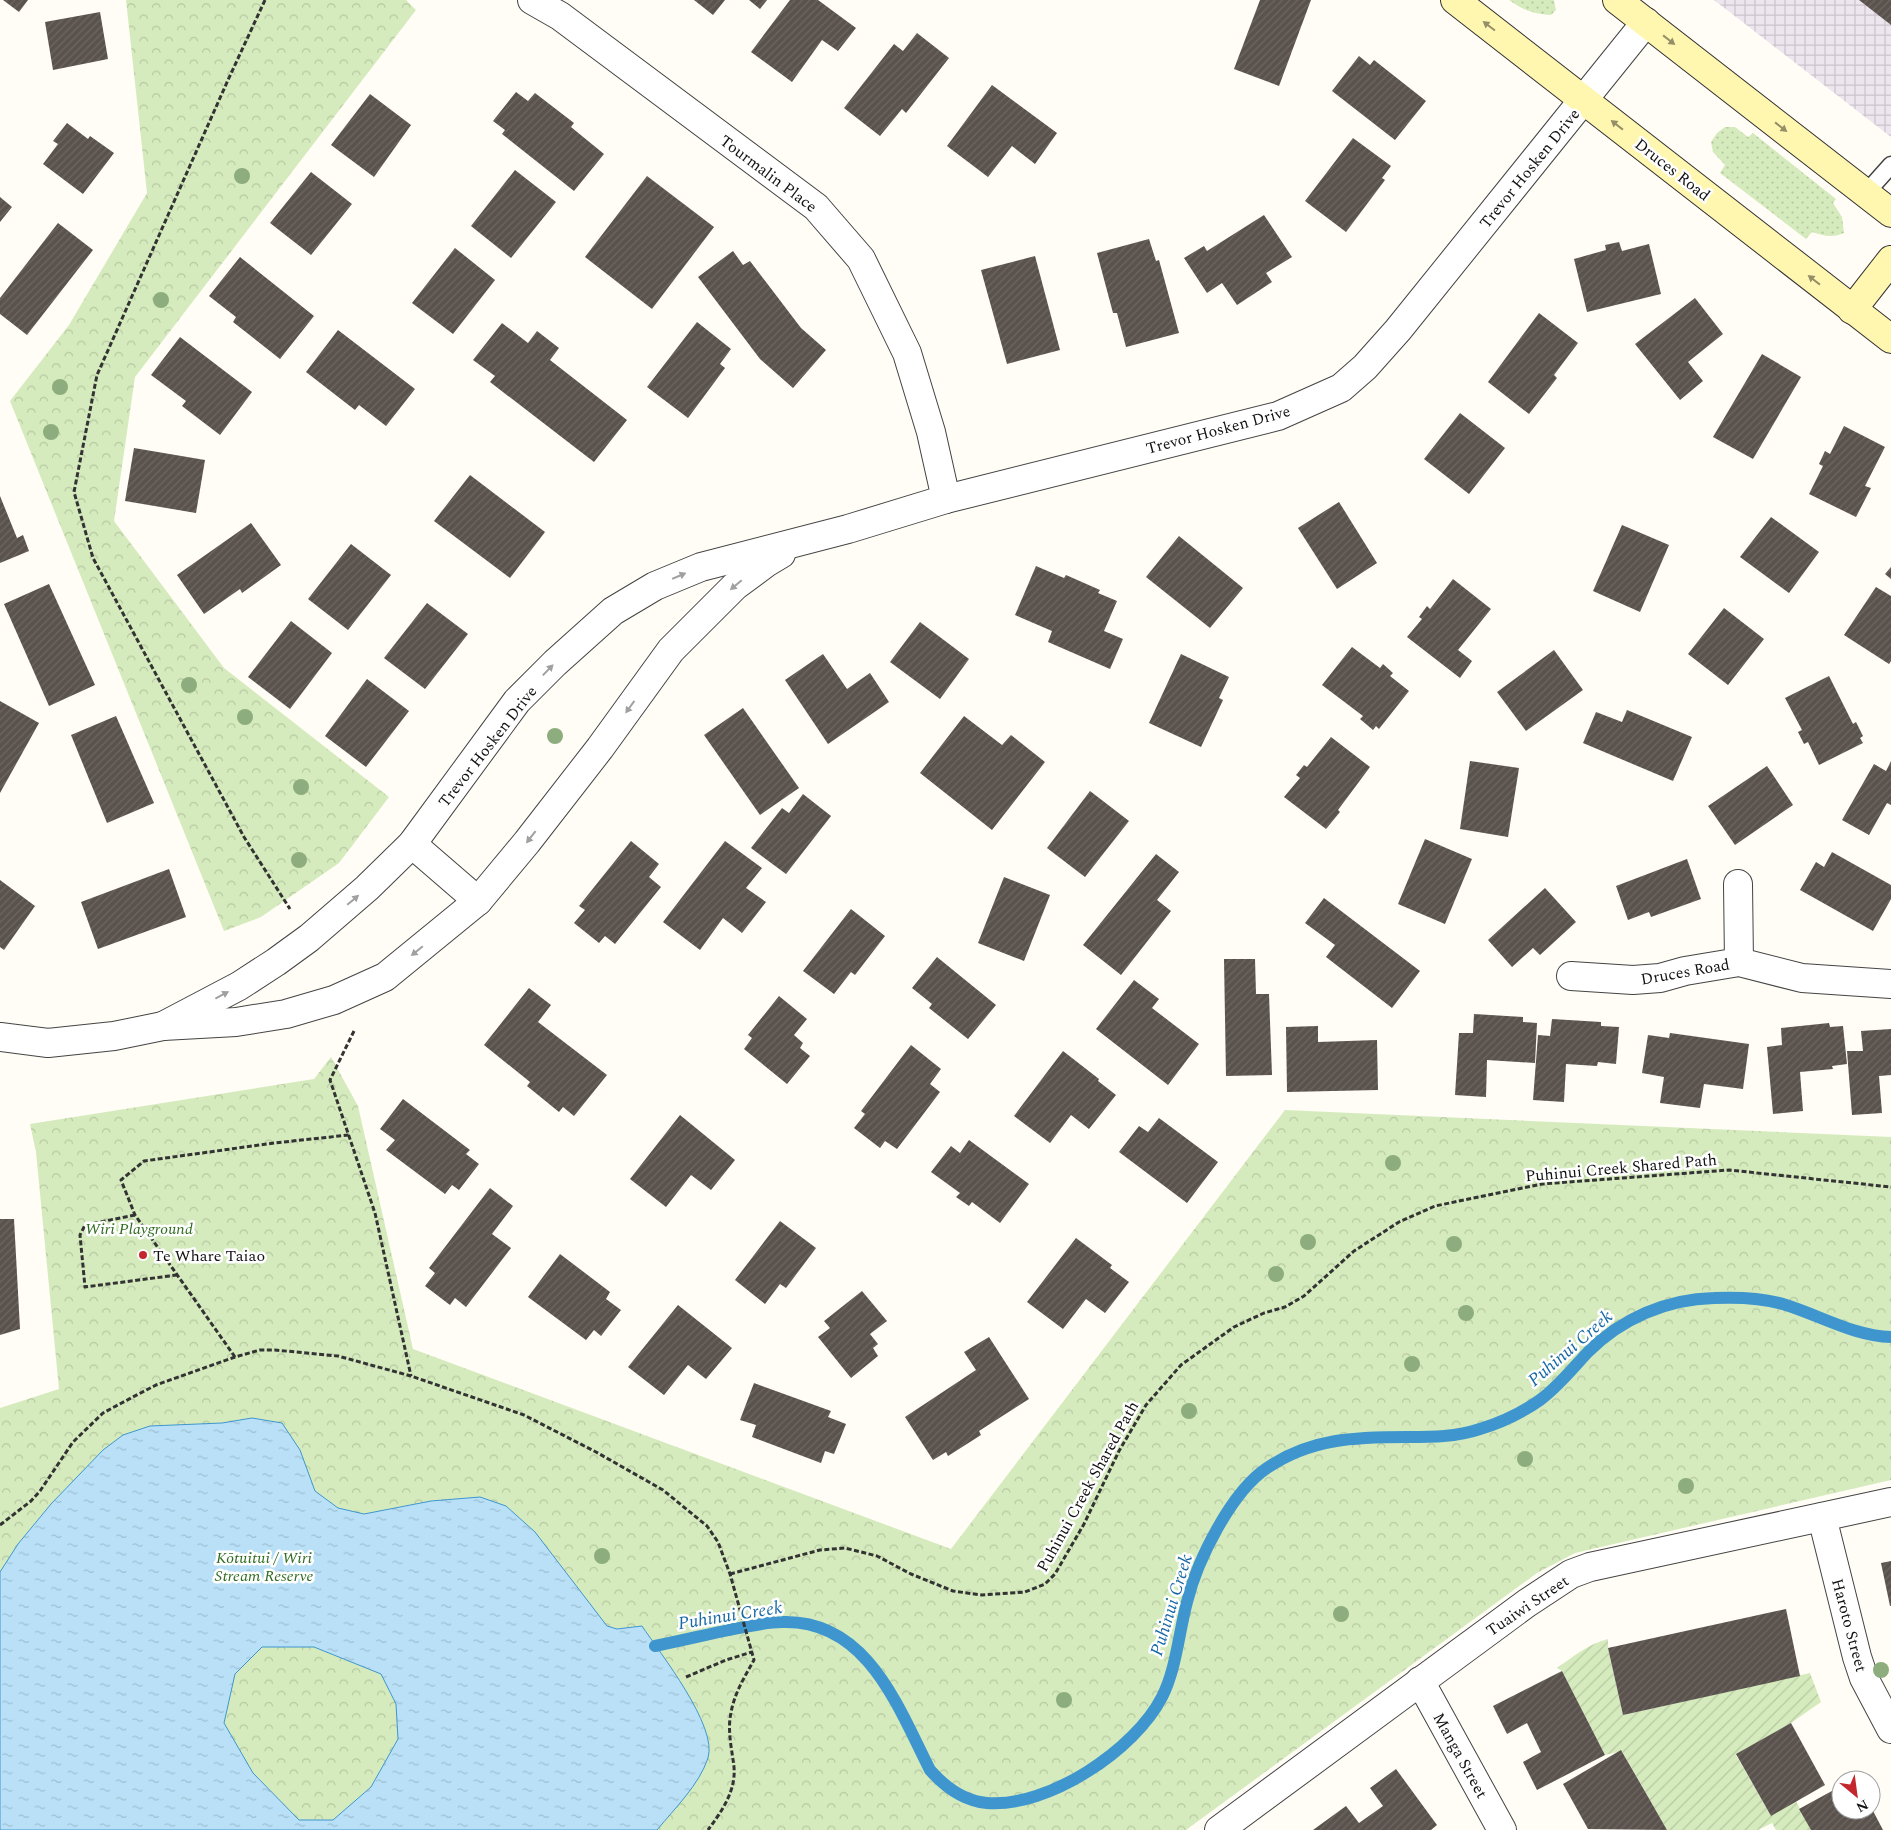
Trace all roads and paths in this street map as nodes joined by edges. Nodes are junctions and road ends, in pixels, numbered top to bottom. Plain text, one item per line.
1 (265, 0) edge
2 (532, 0) edge
3 (1455, 0) edge
4 (1617, 0) edge
5 (1646, 22) junction
6 (1584, 99) junction
7 (1891, 165) edge
8 (1866, 193) junction
9 (1891, 213) edge
10 (1891, 260) edge
11 (1852, 310) junction
12 (1891, 339) edge
13 (946, 499) junction
14 (806, 540) junction
15 (412, 844) junction
16 (1738, 884) dead end
17 (478, 902) junction
18 (309, 938) junction
19 (1738, 962) junction
20 (1571, 976) dead end
21 (1891, 984) edge
22 (344, 997) junction
23 (164, 1026) junction
24 (0, 1038) edge
25 (349, 1135) junction
26 (1891, 1187) edge
27 (135, 1215) junction
28 (177, 1274) junction
29 (235, 1357) junction
30 (412, 1376) junction
31 (1891, 1502) edge
32 (1822, 1517) junction
33 (0, 1526) edge
34 (730, 1574) junction
35 (752, 1652) junction
36 (686, 1677) dead end
37 (1420, 1681) junction
38 (1891, 1729) edge
39 (708, 1830) edge
40 (1218, 1830) edge
41 (1502, 1830) edge

1 - 18 path
2 - 13 street, Tourmalin Place
6 -> 3 main road, Druces Road
4 - 5 main road
5 - 6 street, Trevor Hosken Drive
5 -> 8 main road
11 -> 6 main road, Druces Road
6 - 13 street, Trevor Hosken Drive
7 - 8 lane
8 - 9 main road
10 - 11 main road
11 - 12 main road, Druces Road
13 - 14 street, Trevor Hosken Drive
15 -> 14 street, Trevor Hosken Drive
14 -> 17 street, Trevor Hosken Drive
15 - 17 street
18 -> 15 street, Trevor Hosken Drive
16 - 19 street, Druces Road
17 -> 22 street, Trevor Hosken Drive
23 -> 18 street, Trevor Hosken Drive
19 - 20 street, Druces Road
19 - 21 street, Druces Road
22 - 23 street, Trevor Hosken Drive
22 - 25 path
23 - 24 street, Trevor Hosken Drive
25 - 27 path
25 - 30 path
26 - 34 path, Puhinui Creek Shared Path
27 - 28 path
27 - 28 path
28 - 29 path
29 - 30 path
29 - 33 path
30 - 34 path
31 - 32 street, Tuaiwi Street
32 - 37 street, Tuaiwi Street
32 - 38 street, Haroto Street
34 - 35 path
35 - 36 path
35 - 39 path
37 - 40 street, Tuaiwi Street
37 - 41 street, Manga Street

